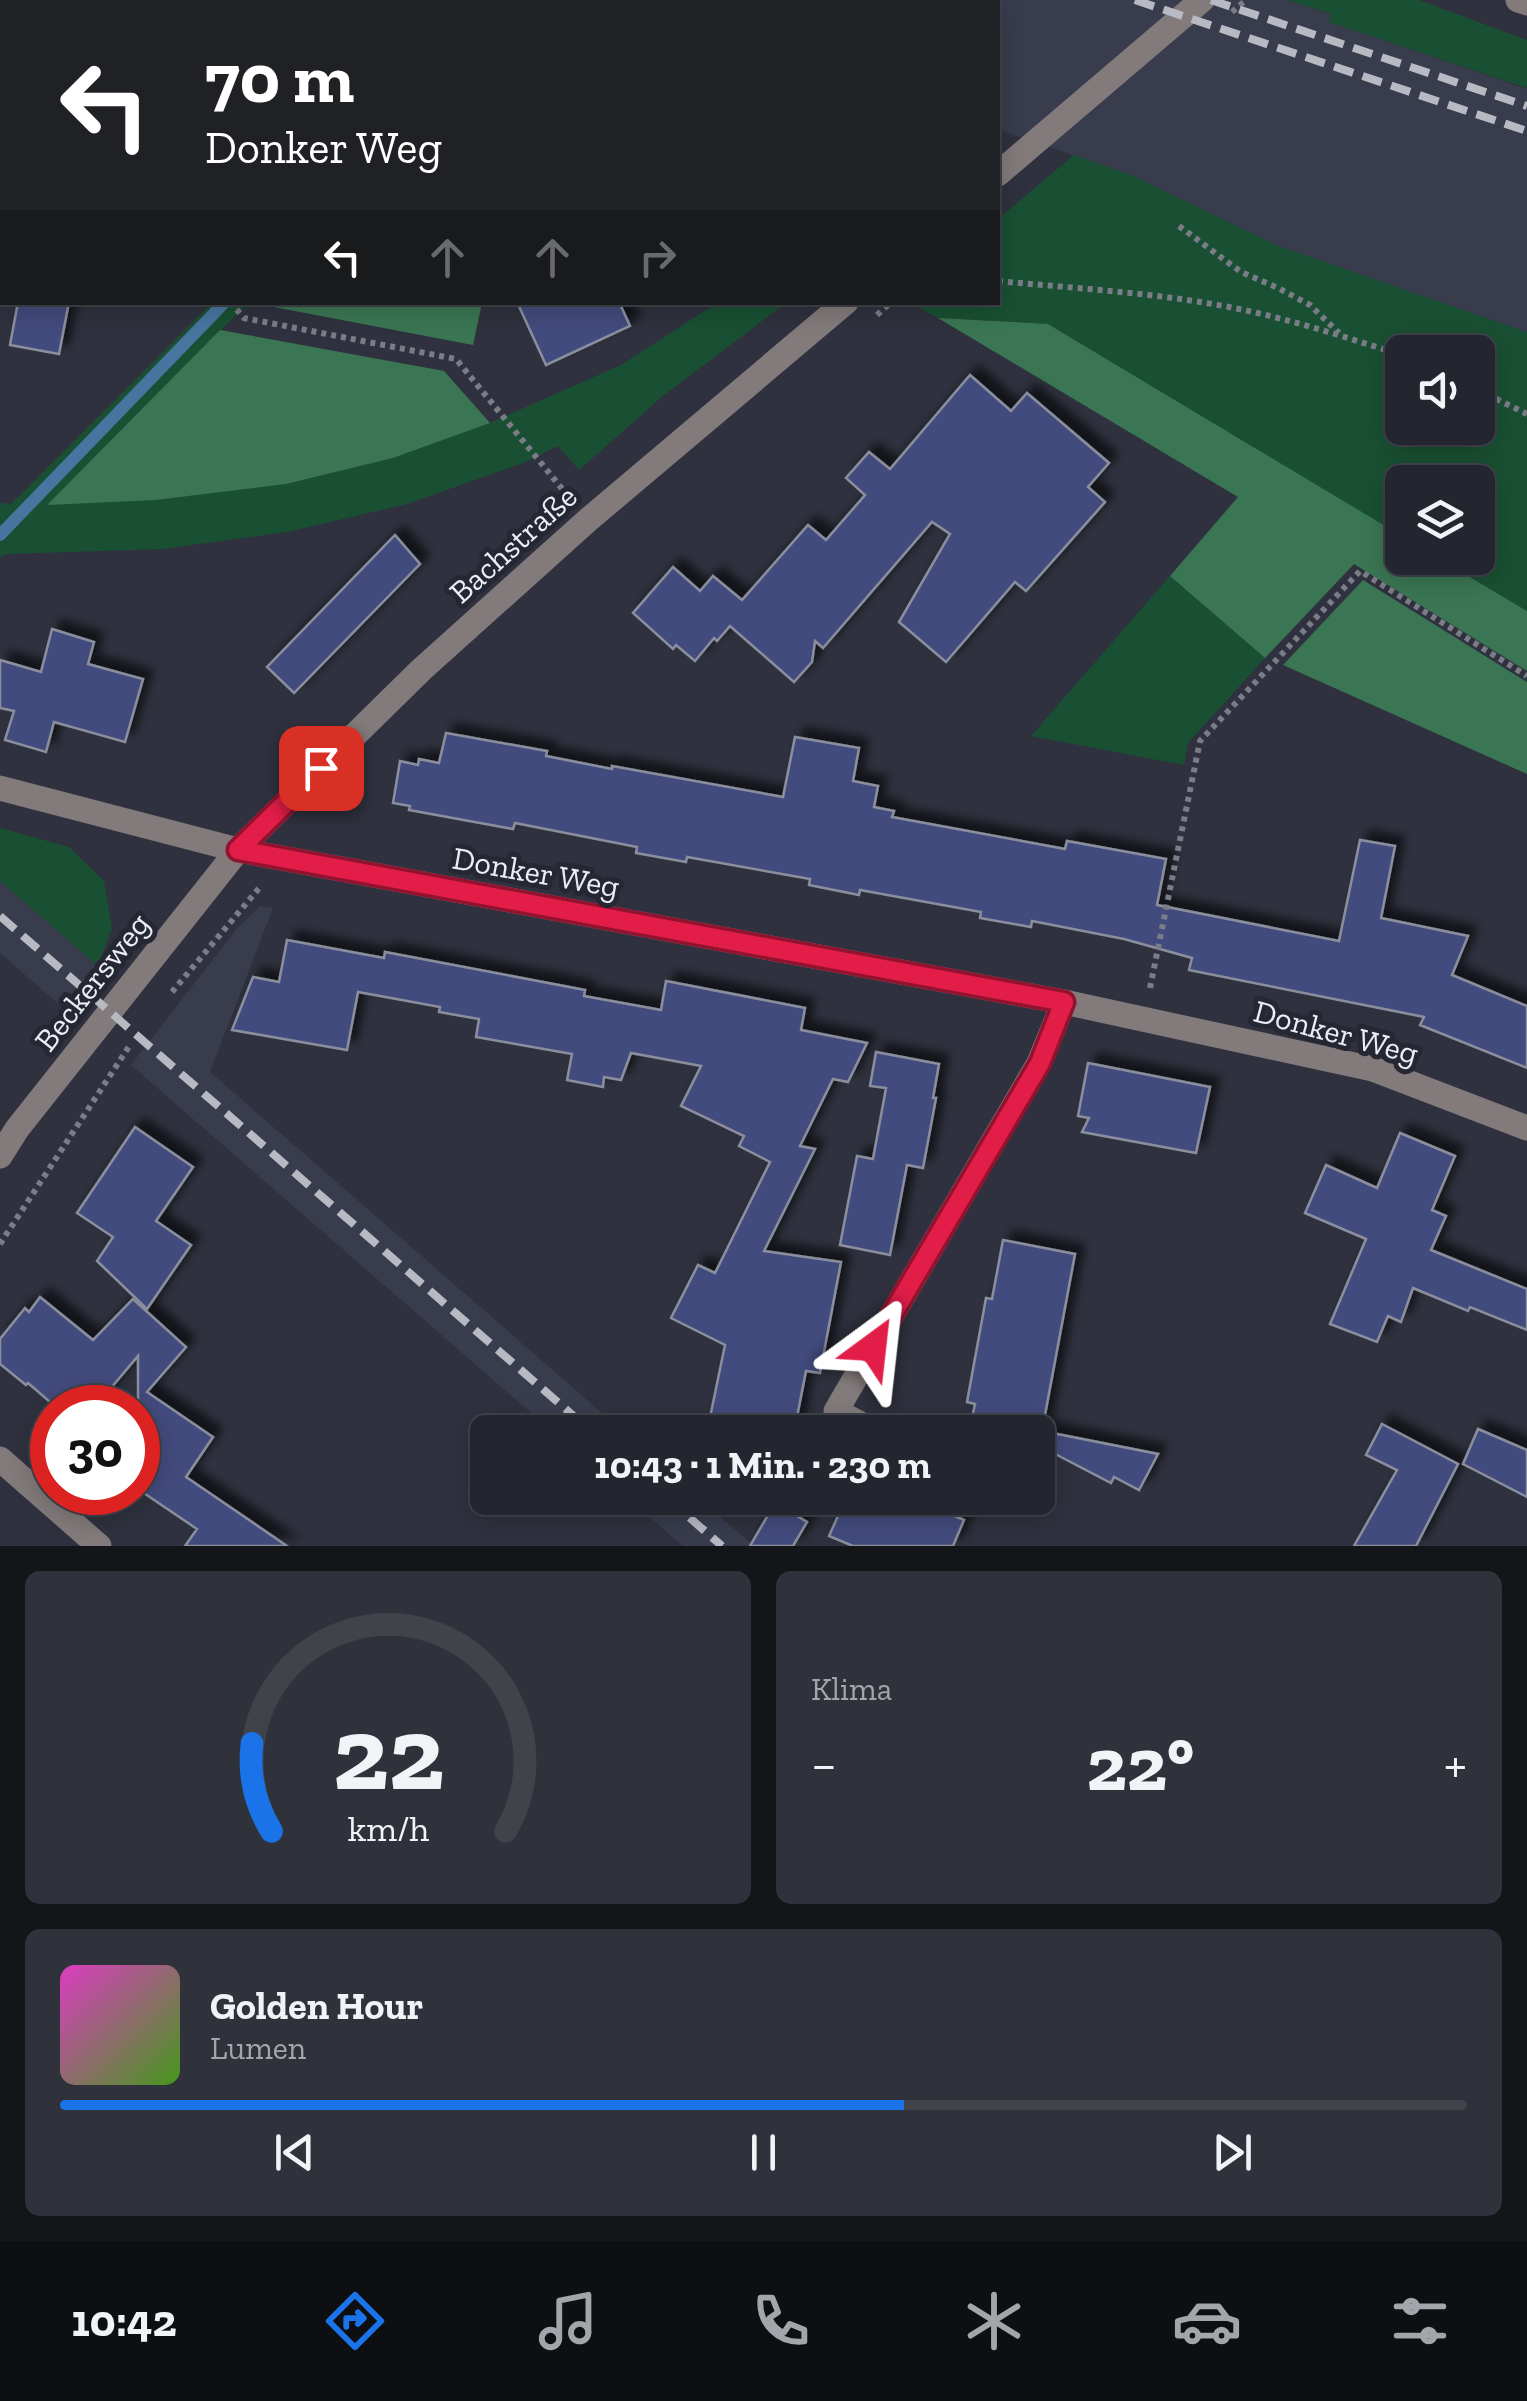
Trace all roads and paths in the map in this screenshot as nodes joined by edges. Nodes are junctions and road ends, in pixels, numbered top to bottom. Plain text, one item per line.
1 (1202, 0) edge
2 (1518, 0) edge
3 (1527, 3) edge
4 (1000, 172) edge
5 (1179, 226) dead end
6 (1000, 281) edge
7 (233, 305) edge
8 (842, 305) edge
9 (1342, 336) junction
10 (1385, 350) edge
11 (1495, 398) edge
12 (1527, 414) edge
13 (588, 520) junction
14 (1527, 676) edge
15 (0, 788) edge
16 (238, 850) junction
17 (283, 859) junction
18 (1064, 1002) junction
19 (161, 1006) dead end
20 (1144, 1019) junction
21 (136, 1035) dead end
22 (1527, 1128) edge
23 (0, 1156) edge
24 (0, 1244) edge
25 (845, 1415) edge
26 (0, 1459) edge
27 (99, 1546) edge

1 - 4 street
2 - 3 street
5 - 9 path
6 - 9 path
7 - 13 path
8 - 13 street, Bachstraße
9 - 10 path
11 - 12 path
13 - 16 street, Bachstraße
14 - 20 path
15 - 16 street, Donker Weg
16 - 17 street, Donker Weg
16 - 23 street, Beckersweg
17 - 18 street, Donker Weg
17 - 19 path
18 - 20 street, Donker Weg
18 - 25 street
20 - 22 street, Donker Weg
21 - 24 path
26 - 27 street

